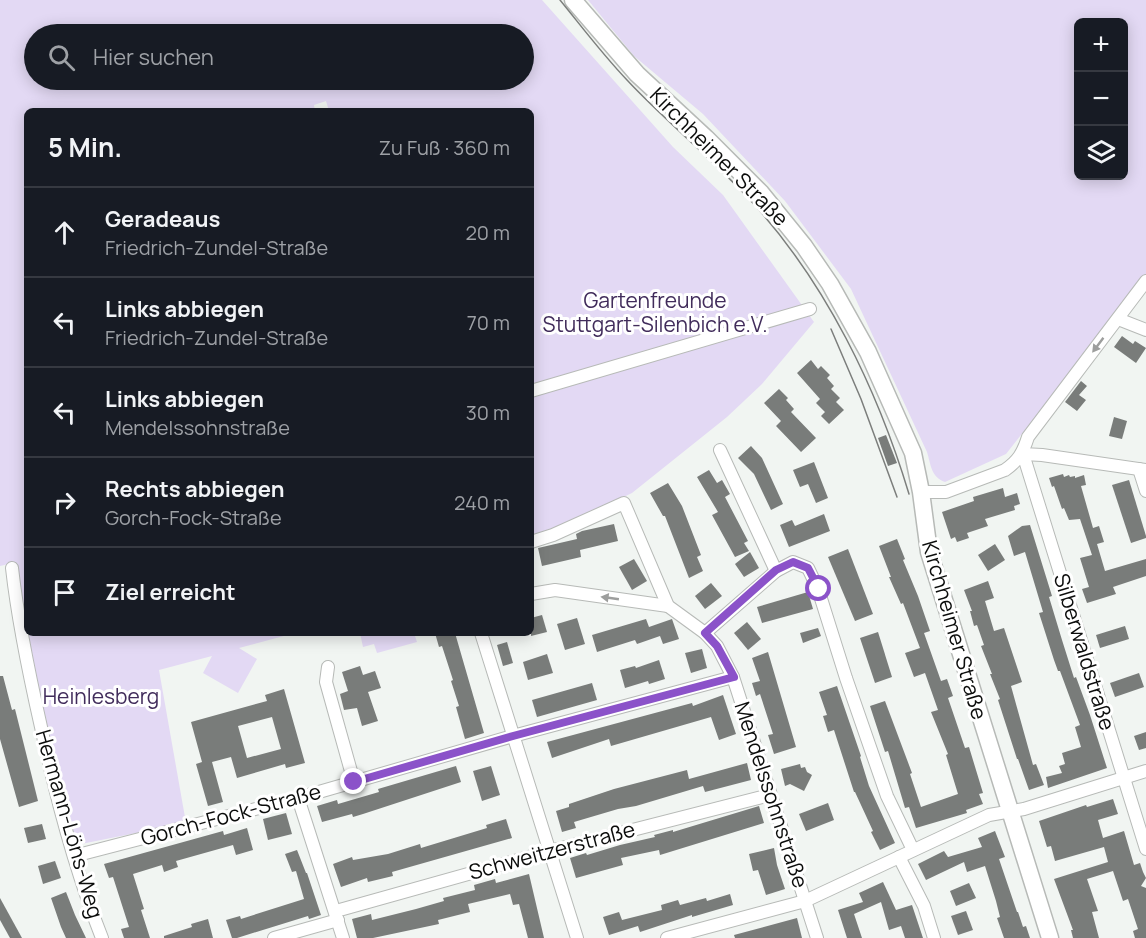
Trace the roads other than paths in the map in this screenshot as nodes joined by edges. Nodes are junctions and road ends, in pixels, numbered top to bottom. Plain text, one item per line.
1 (573, 0) edge
2 (1146, 281) edge
3 (810, 309) dead end
4 (1118, 319) junction
5 (1146, 330) edge
6 (534, 390) edge
7 (720, 450) dead end
8 (1023, 454) junction
9 (1143, 470) edge
10 (1146, 491) edge
11 (921, 492) junction
12 (534, 541) edge
13 (12, 568) dead end
14 (776, 570) junction
15 (534, 594) edge
16 (668, 606) junction
17 (705, 633) junction
18 (482, 636) edge
19 (328, 668) dead end
20 (734, 677) junction
21 (513, 736) junction
22 (1146, 771) edge
23 (1122, 778) junction
24 (354, 782) junction
25 (770, 795) junction
26 (298, 798) junction
27 (1010, 810) junction
28 (1146, 849) edge
29 (550, 850) junction
30 (913, 850) junction
31 (74, 856) junction
32 (899, 857) junction
33 (805, 901) junction
34 (337, 916) junction
35 (102, 938) edge
36 (274, 938) edge
37 (343, 938) edge
38 (577, 938) edge
39 (667, 938) edge
40 (817, 938) edge
41 (934, 938) edge
42 (1050, 938) edge

1 - 11 main road, Kirchheimer Straße
2 - 4 street
3 - 6 street
4 - 5 street
4 -> 8 street
7 - 14 street
8 - 9 street
8 - 11 street
8 - 23 street, Silberwaldstraße
9 - 10 street
11 - 27 main road, Kirchheimer Straße
12 - 16 street
13 - 31 street, Hermann-Löns-Weg
14 - 17 street
14 - 30 street
16 -> 15 street, Mendelssohnstraße
16 - 17 street, Mendelssohnstraße
17 - 20 street, Mendelssohnstraße
18 - 21 street
19 - 24 street
20 - 21 street, Gorch-Fock-Straße
20 - 25 street, Mendelssohnstraße
21 - 24 street, Gorch-Fock-Straße
21 - 29 street
22 - 23 street
23 - 27 street
23 - 28 street, Silberwaldstraße
24 - 26 street, Gorch-Fock-Straße
25 - 29 street, Schweitzerstraße
25 - 33 street, Mendelssohnstraße
26 - 31 street, Gorch-Fock-Straße
26 - 34 street
27 - 30 street
27 - 42 main road, Kirchheimer Straße
29 - 34 street, Schweitzerstraße
29 - 38 street
30 - 32 street
31 - 35 street, Hermann-Löns-Weg
32 - 33 street
32 - 41 street
33 - 39 street
33 - 40 street, Mendelssohnstraße
34 - 36 street, Schweitzerstraße
34 - 37 street

